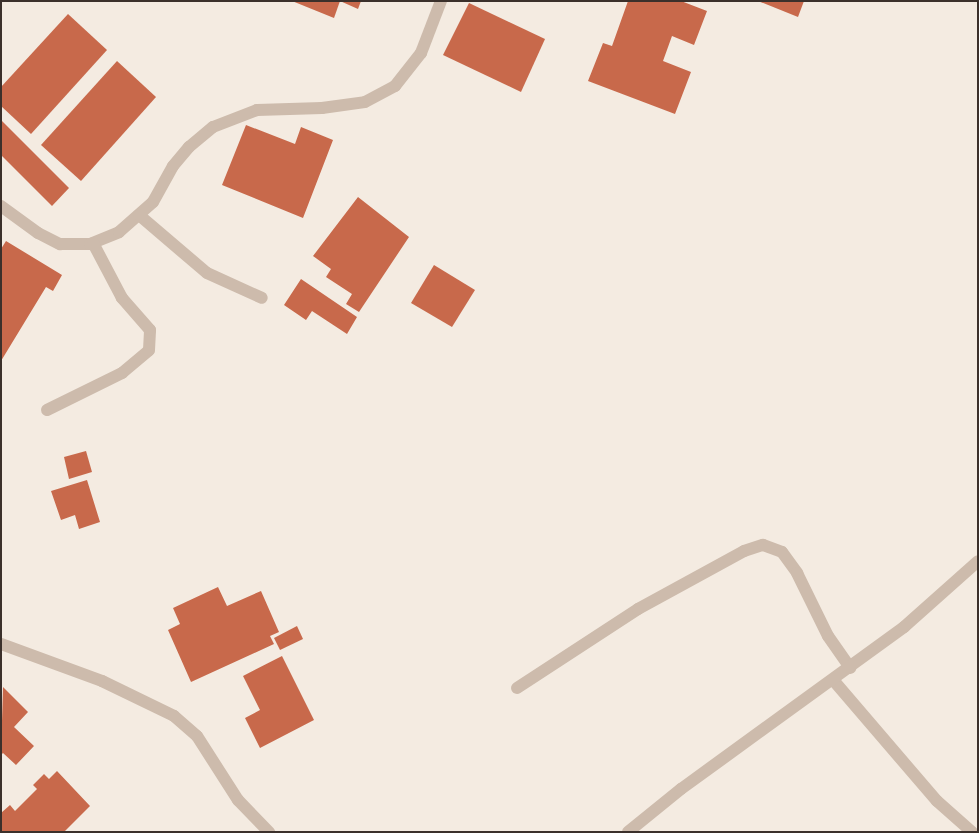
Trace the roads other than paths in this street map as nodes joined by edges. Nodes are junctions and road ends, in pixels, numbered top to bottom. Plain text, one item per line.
1 (441, 1) edge
2 (1, 206) edge
3 (139, 215) junction
4 (93, 243) junction
5 (262, 298) dead end
6 (47, 410) dead end
7 (978, 561) edge
8 (1, 644) edge
9 (850, 668) junction
10 (834, 681) junction
11 (517, 688) dead end
12 (270, 832) edge
13 (628, 832) edge
14 (972, 832) edge

1 - 3 street
2 - 4 street
3 - 4 street
3 - 5 street
4 - 6 street
7 - 9 street
8 - 12 street
9 - 10 street
9 - 11 street
10 - 13 street
10 - 14 street

